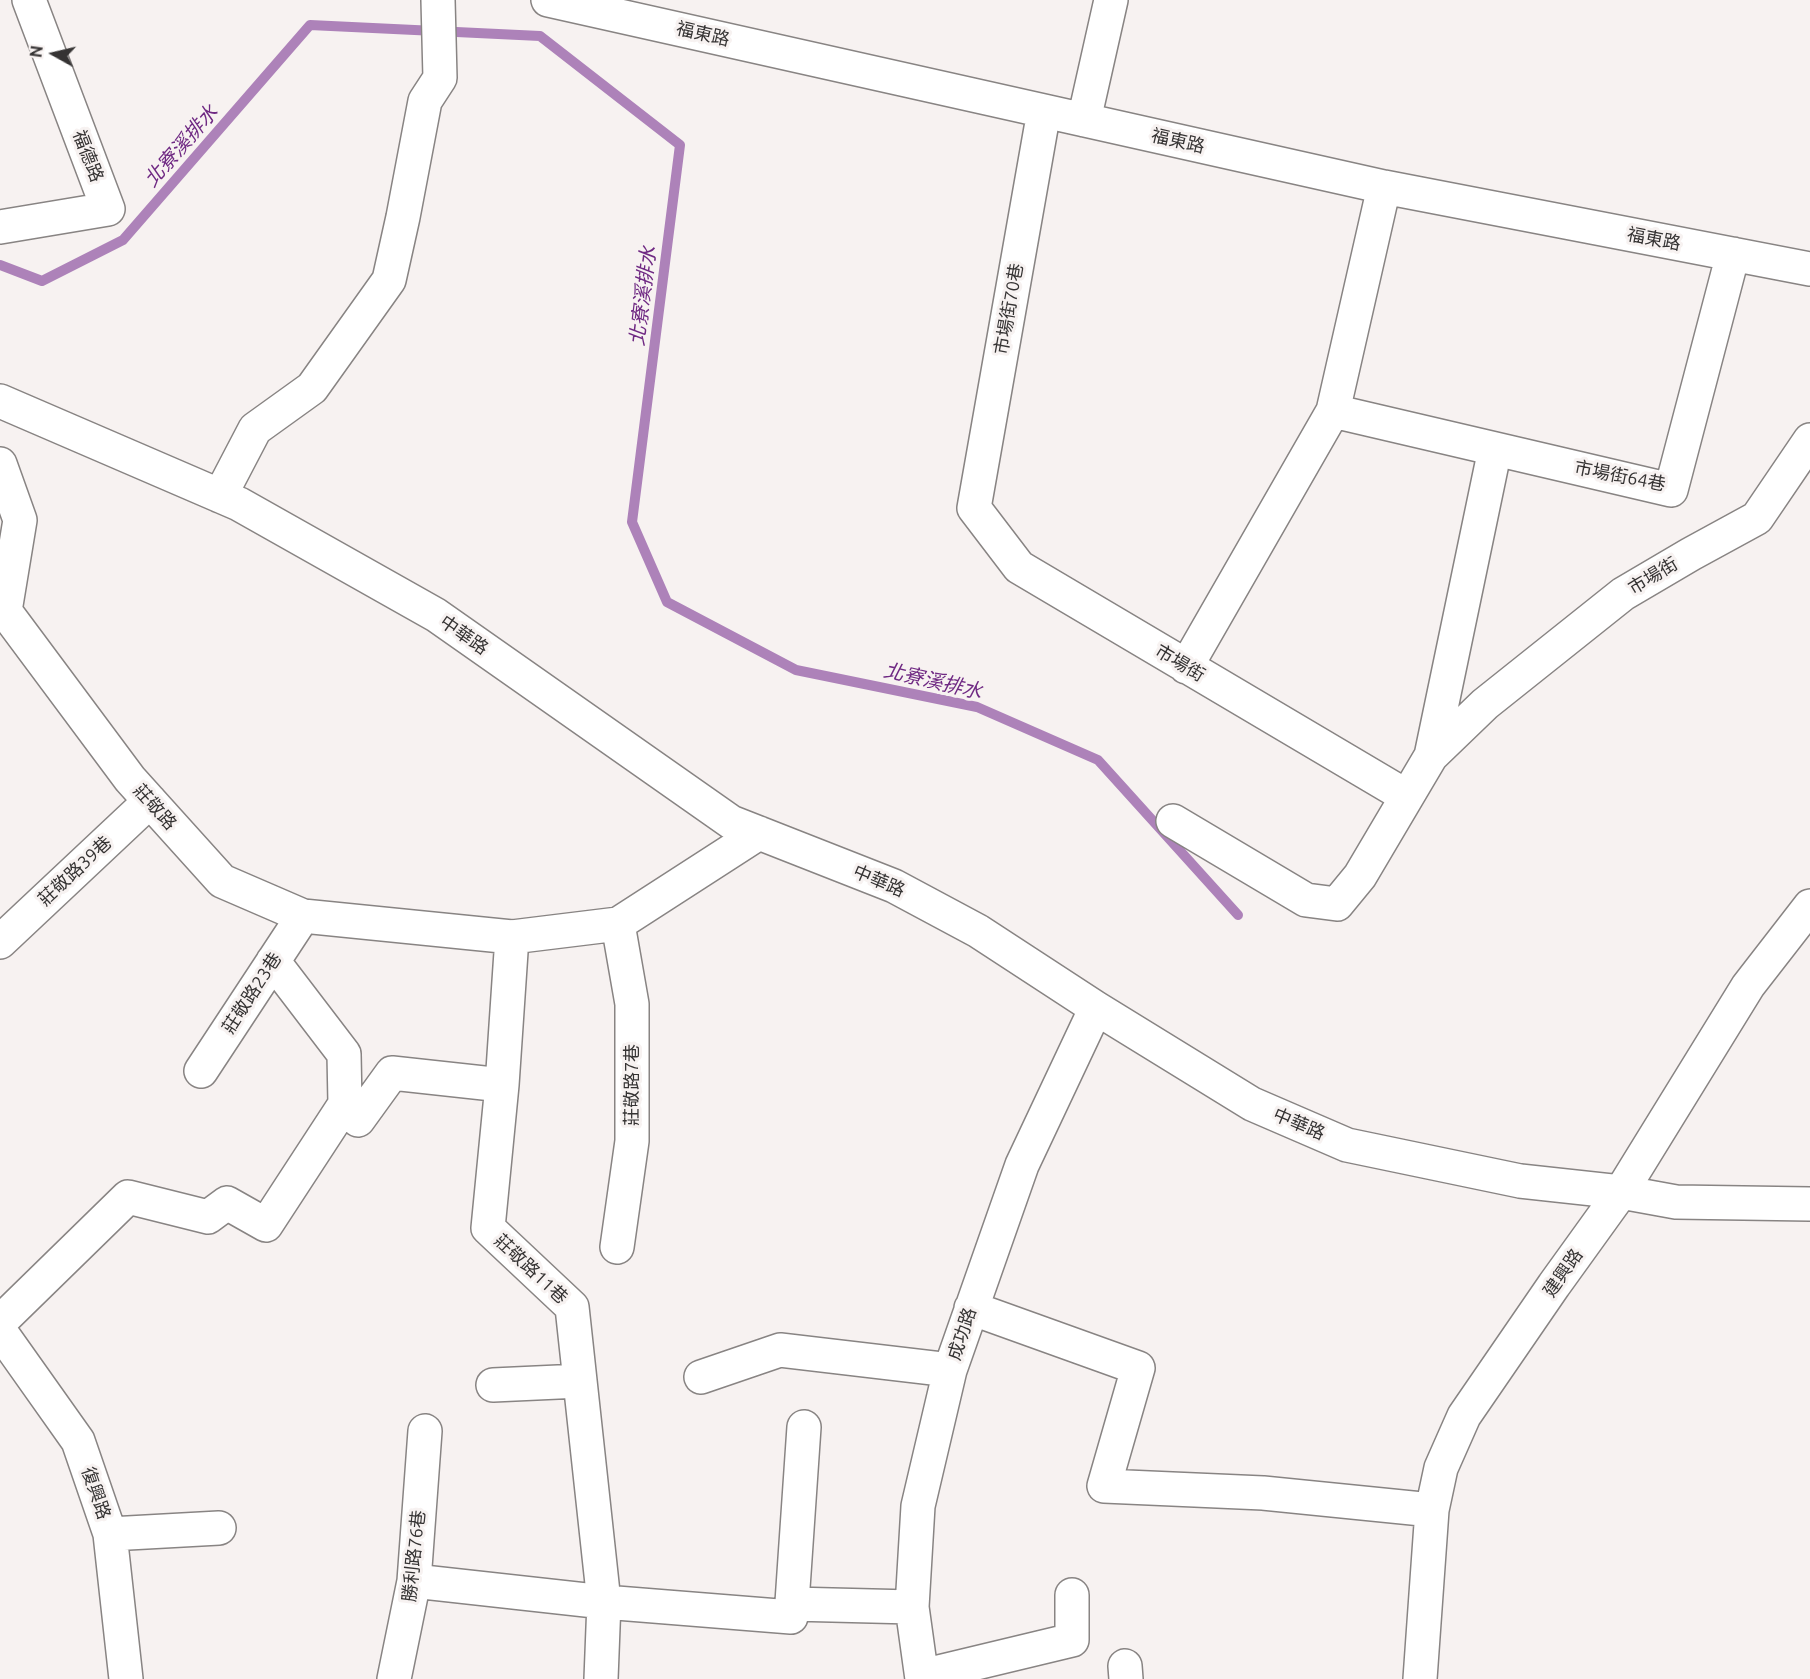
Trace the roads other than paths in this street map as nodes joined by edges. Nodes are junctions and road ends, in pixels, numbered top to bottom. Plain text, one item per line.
1 (29, 0) edge
2 (548, 0) edge
3 (1111, 0) edge
4 (438, 7) edge
5 (1044, 111) junction
6 (1083, 120) junction
7 (1384, 187) junction
8 (0, 227) edge
9 (1733, 254) junction
10 (1810, 268) edge
11 (0, 401) edge
12 (1333, 411) junction
13 (1810, 440) edge
14 (1495, 449) junction
15 (0, 464) edge
16 (220, 496) junction
17 (974, 508) joint
18 (8, 548) edge
19 (1186, 667) junction
20 (1431, 756) junction
21 (1406, 796) junction
22 (150, 801) junction
23 (1173, 821) dead end
24 (759, 833) junction
25 (1810, 906) edge
26 (303, 916) junction
27 (618, 924) junction
28 (512, 937) junction
29 (0, 942) edge
30 (273, 961) junction
31 (1096, 1008) junction
32 (201, 1071) dead end
33 (502, 1085) junction
34 (358, 1120) dead end
35 (1621, 1192) junction
36 (1810, 1204) edge
37 (617, 1247) dead end
38 (971, 1308) junction
39 (0, 1322) edge
40 (0, 1331) edge
41 (950, 1370) junction
42 (701, 1377) dead end
43 (580, 1381) junction
44 (493, 1385) dead end
45 (804, 1427) dead end
46 (425, 1431) dead end
47 (1432, 1510) junction
48 (219, 1528) dead end
49 (110, 1534) junction
50 (414, 1581) junction
51 (1072, 1595) dead end
52 (604, 1602) junction
53 (792, 1604) junction
54 (912, 1607) junction
55 (922, 1678) edge
56 (126, 1679) edge
57 (394, 1679) edge
58 (601, 1679) edge
59 (1420, 1679) edge

1 - 8 street, 福德路
2 - 5 street, 福東路
3 - 6 street
4 - 16 street
5 - 6 street, 福東路
5 - 17 street, 市場街70巷
6 - 7 street, 福東路
7 - 9 street, 福東路
7 - 12 street
9 - 10 street, 福東路
9 - 14 street, 市場街64巷
11 - 16 street, 中華路
12 - 14 street, 市場街64巷
12 - 19 street
13 - 20 street, 市場街
14 - 20 street, 市場街
15 - 18 street, 莊敬路
16 - 24 street, 中華路
17 - 19 street, 市場街
18 - 22 street, 莊敬路
19 - 21 street, 市場街
20 - 21 street, 市場街
21 - 23 street, 市場街
22 - 26 street, 莊敬路
22 - 29 street, 莊敬路39巷
24 - 27 street
24 - 31 street, 中華路
25 - 35 street, 建興路
26 - 28 street, 莊敬路
26 - 30 street, 莊敬路23巷
27 - 28 street, 莊敬路
27 - 37 street, 莊敬路7巷
28 - 33 street, 莊敬路11巷
30 - 32 street, 莊敬路23巷
30 - 39 street
31 - 35 street, 中華路
31 - 38 street, 成功路
33 - 34 street
33 - 43 street, 莊敬路11巷
35 - 36 street, 中華路
35 - 47 street, 建興路
38 - 41 street, 成功路
38 - 47 street
40 - 49 street, 復興路
41 - 42 street
41 - 54 street, 成功路
43 - 44 street
43 - 52 street, 莊敬路11巷
45 - 53 street
46 - 50 street, 勝利路76巷
47 - 59 street, 建興路
48 - 49 street
49 - 56 street, 復興路
50 - 52 street
50 - 57 street, 勝利路76巷
51 - 55 street
52 - 53 street
52 - 58 street, 莊敬路11巷
53 - 54 street
54 - 55 street, 成功路

